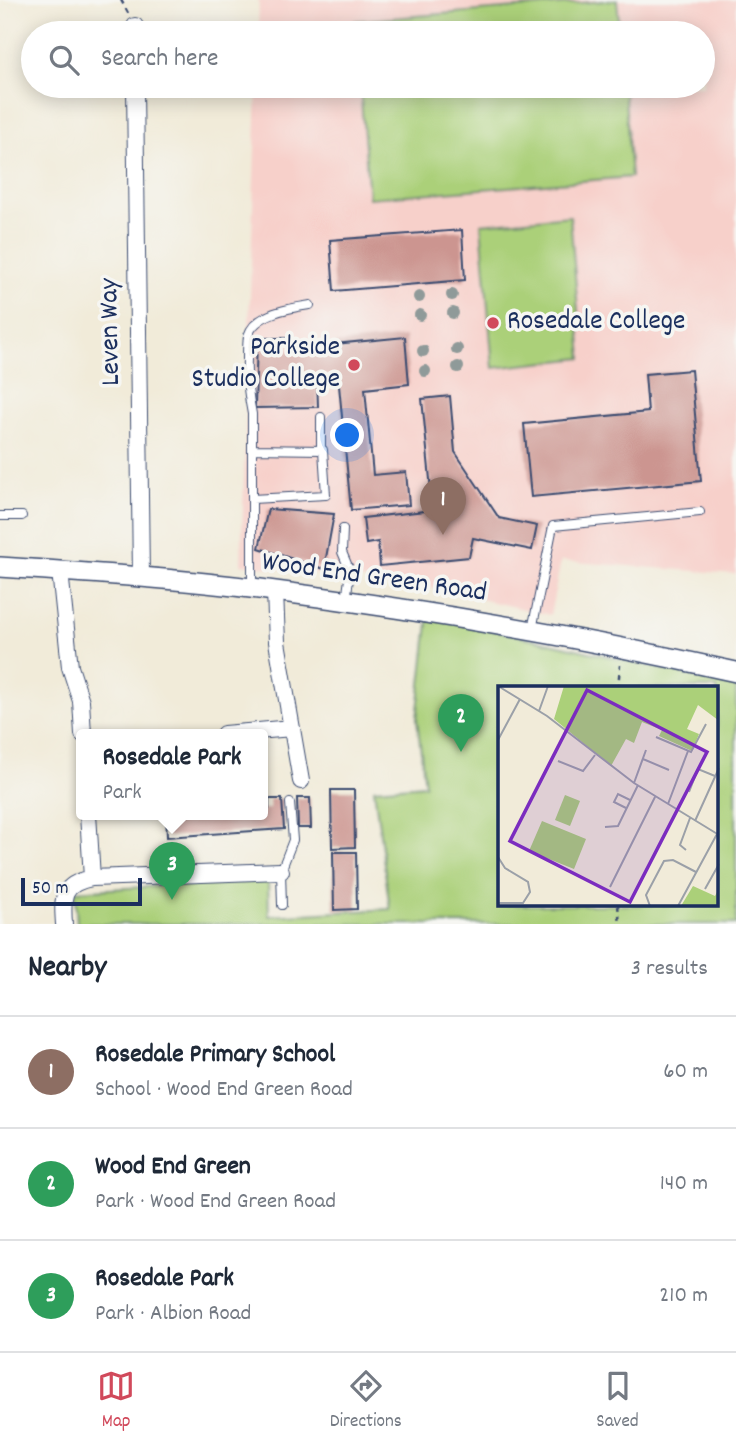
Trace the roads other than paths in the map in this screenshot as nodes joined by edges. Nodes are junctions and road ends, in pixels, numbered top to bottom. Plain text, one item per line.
1 (135, 98) edge
2 (310, 305) dead end
3 (321, 417) dead end
4 (252, 449) junction
5 (321, 450) junction
6 (252, 499) junction
7 (700, 512) dead end
8 (0, 516) edge
9 (22, 516) dead end
10 (343, 529) dead end
11 (0, 567) edge
12 (60, 571) junction
13 (141, 577) junction
14 (252, 589) junction
15 (275, 591) junction
16 (346, 602) junction
17 (532, 631) junction
18 (736, 672) edge
19 (292, 728) junction
20 (83, 729) edge
21 (268, 730) edge
22 (301, 781) dead end
23 (290, 803) dead end
24 (88, 820) edge
25 (281, 871) junction
26 (92, 878) junction
27 (282, 905) dead end
28 (64, 924) edge

1 - 13 street, Leven Way
2 - 4 lane
3 - 5 lane
4 - 5 lane
4 - 6 lane
5 - 6 lane
6 - 14 lane
7 - 17 lane
8 - 9 lane
10 - 16 lane
11 - 12 street, Wood End Green Road
12 - 13 street, Wood End Green Road
12 - 20 street
13 - 14 street, Wood End Green Road
14 - 15 street, Wood End Green Road
15 - 16 street, Wood End Green Road
15 - 19 street
16 - 17 street, Wood End Green Road
17 - 18 street, Wood End Green Road
19 - 21 street
19 - 22 street
23 - 25 lane
24 - 26 street
25 - 26 street
25 - 27 lane
26 - 28 street

